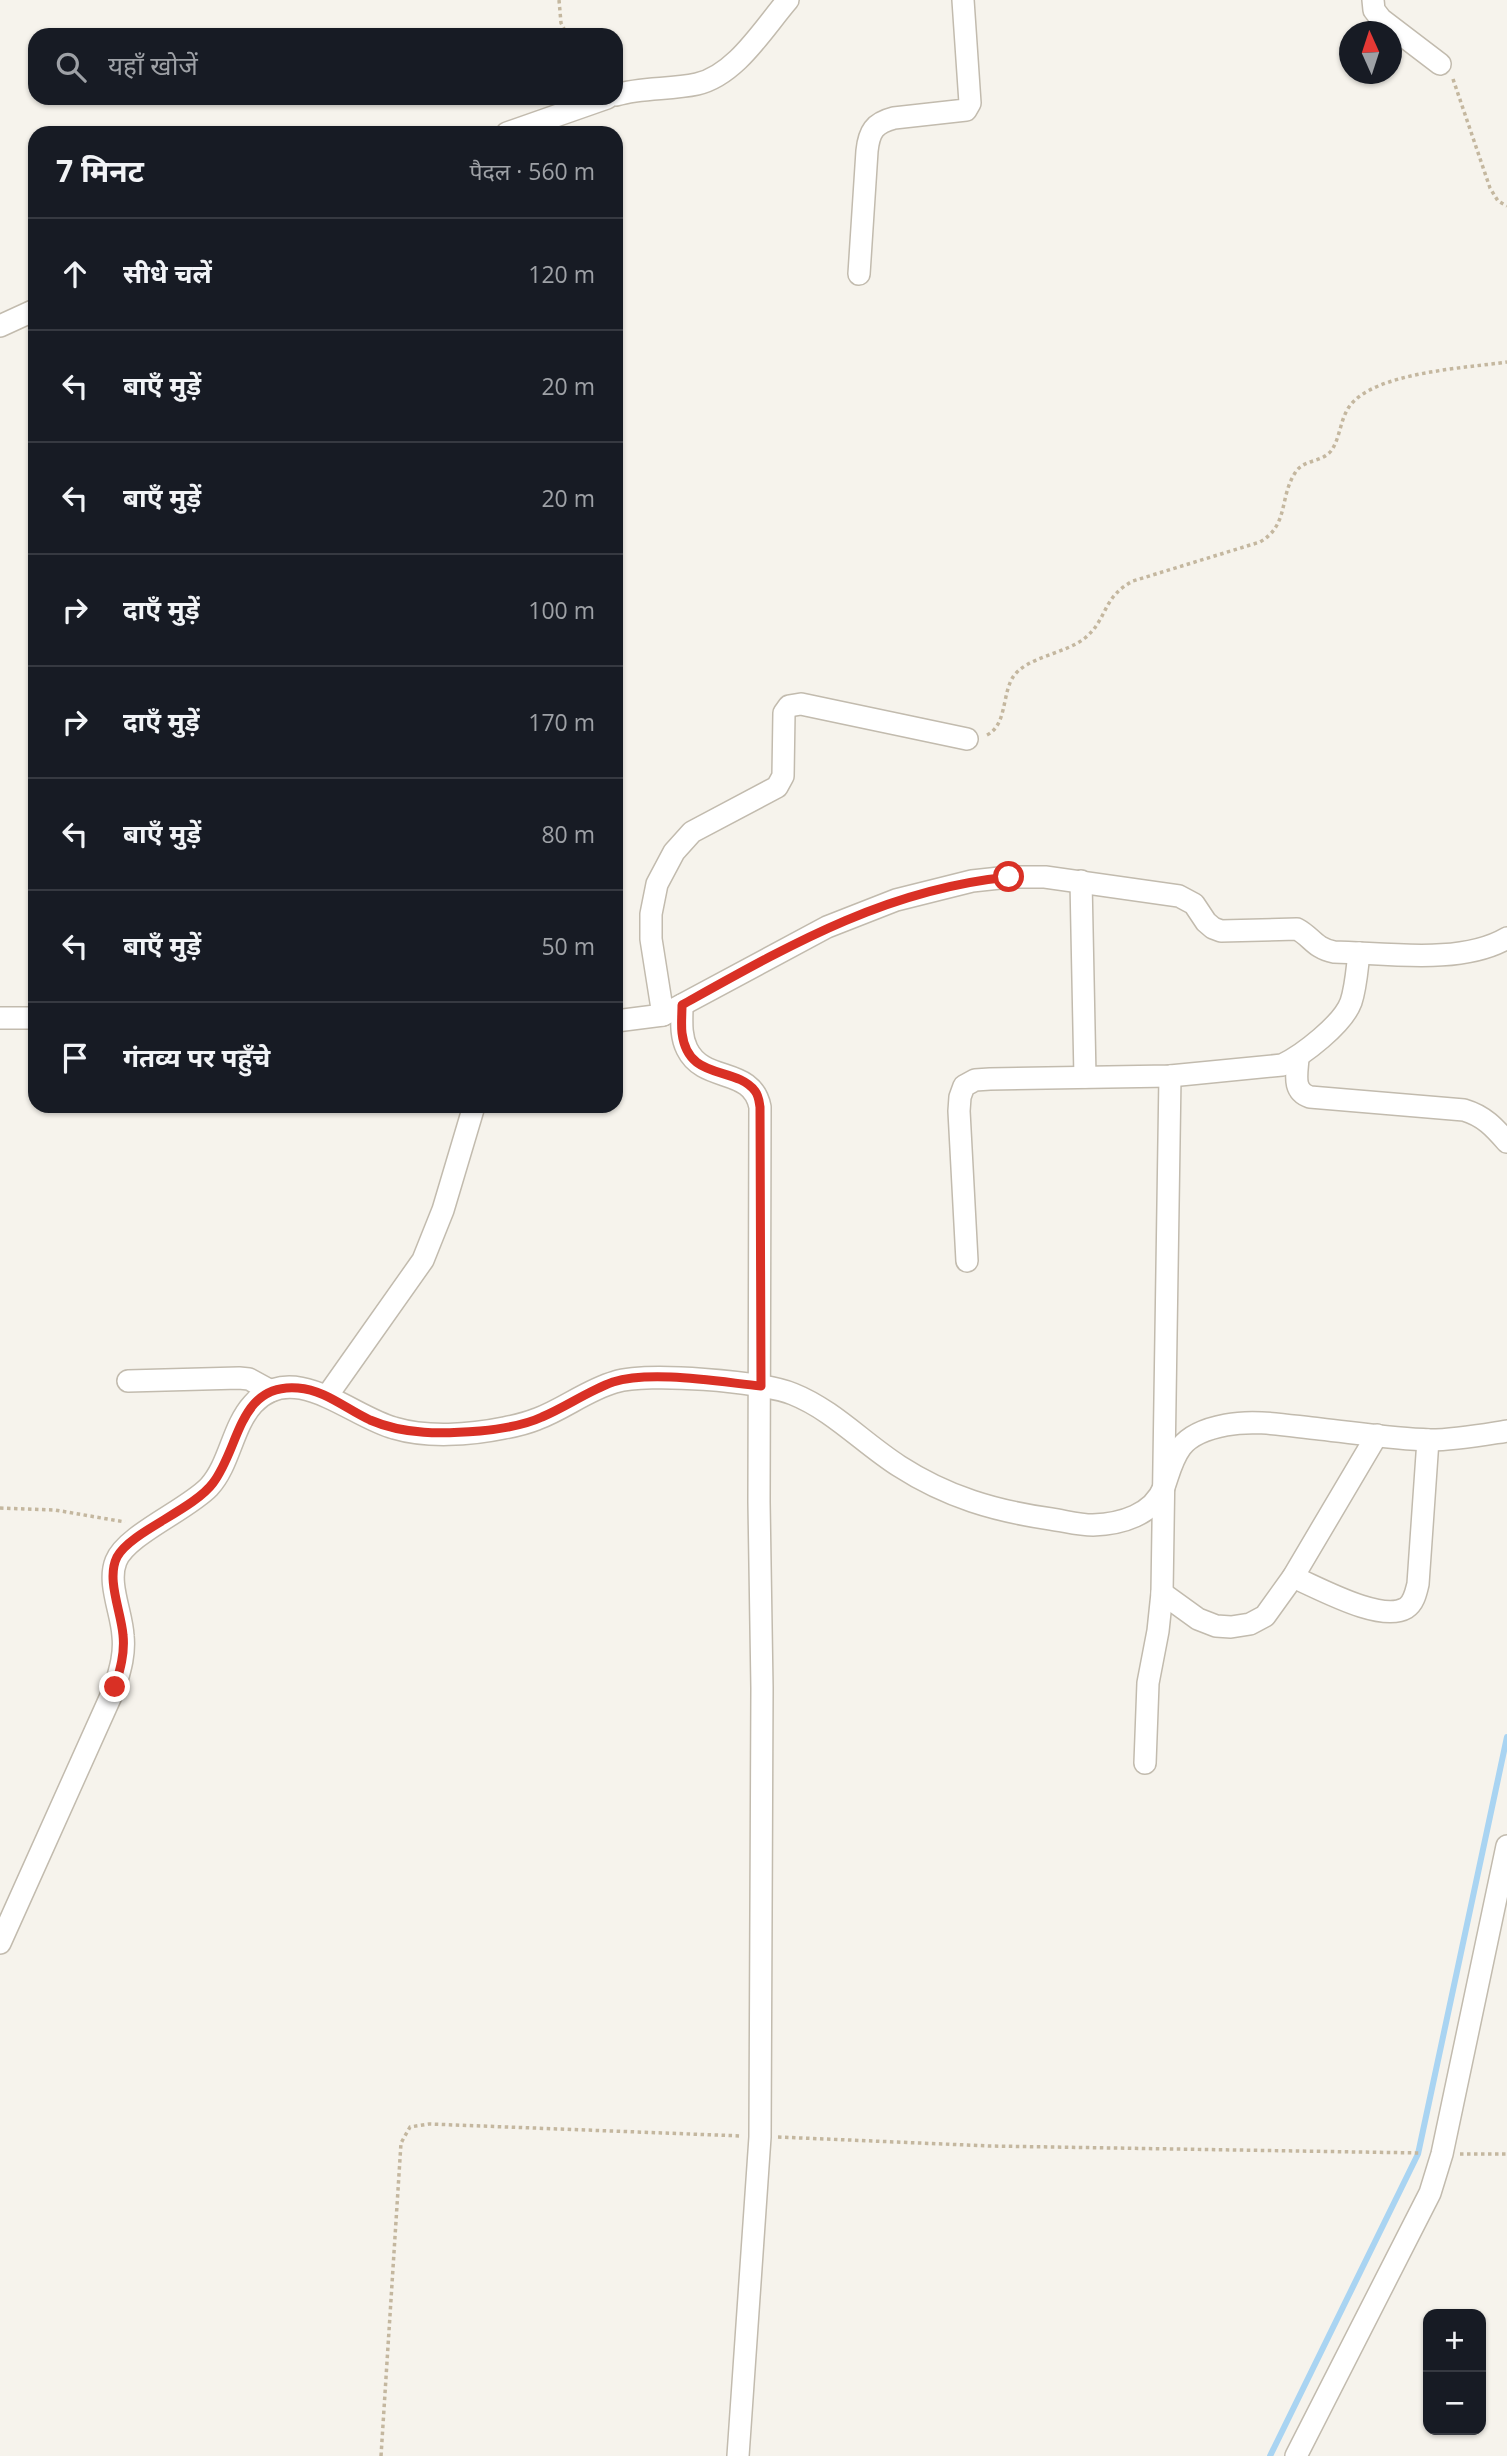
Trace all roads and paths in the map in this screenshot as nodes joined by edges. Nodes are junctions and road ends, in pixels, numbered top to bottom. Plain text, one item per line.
1 (559, 0) edge
2 (788, 0) edge
3 (963, 0) edge
4 (1373, 0) edge
5 (564, 28) edge
6 (1440, 64) joint
7 (623, 93) edge
8 (595, 105) edge
9 (565, 123) edge
10 (548, 126) edge
11 (1507, 206) edge
12 (859, 274) dead end
13 (28, 313) edge
14 (0, 326) edge
15 (1507, 362) edge
16 (967, 739) joint
17 (1081, 881) junction
18 (1507, 938) edge
19 (1359, 953) junction
20 (682, 1005) junction
21 (663, 1015) junction
22 (0, 1018) edge
23 (28, 1018) edge
24 (623, 1020) edge
25 (1298, 1058) junction
26 (1170, 1076) junction
27 (1085, 1077) junction
28 (472, 1113) edge
29 (1507, 1142) edge
30 (967, 1261) dead end
31 (128, 1381) dead end
32 (761, 1386) junction
33 (271, 1391) junction
34 (327, 1396) junction
35 (1507, 1431) edge
36 (1377, 1434) junction
37 (1427, 1440) junction
38 (1162, 1492) junction
39 (0, 1508) edge
40 (154, 1527) junction
41 (1293, 1577) junction
42 (1162, 1593) junction
43 (1145, 1763) dead end
44 (1507, 1846) edge
45 (0, 1943) edge
46 (760, 2137) junction
47 (1436, 2153) junction
48 (1507, 2154) edge
49 (381, 2456) edge
50 (738, 2456) edge
51 (1296, 2456) edge

1 - 5 path
2 - 7 street
3 - 12 street
4 - 6 street
6 - 11 path
8 - 9 street
9 - 10 street
13 - 14 street
15 - 16 path
16 - 21 street
17 - 19 street
17 - 20 street
17 - 27 street
18 - 19 street
19 - 25 street
20 - 21 street
20 - 32 street
21 - 24 street
22 - 23 street
25 - 26 street
25 - 29 street
26 - 27 street
26 - 38 street
27 - 30 street
28 - 34 street
31 - 33 street
32 - 34 street
32 - 38 street
32 - 46 street
33 - 34 street
33 - 40 street
35 - 37 street
36 - 37 street
36 - 38 street
36 - 41 street
37 - 41 street
38 - 42 street
39 - 40 path
40 - 45 street
41 - 42 street
42 - 43 street
44 - 47 street
46 - 47 path
46 - 49 path
46 - 50 street
47 - 48 path
47 - 51 street

